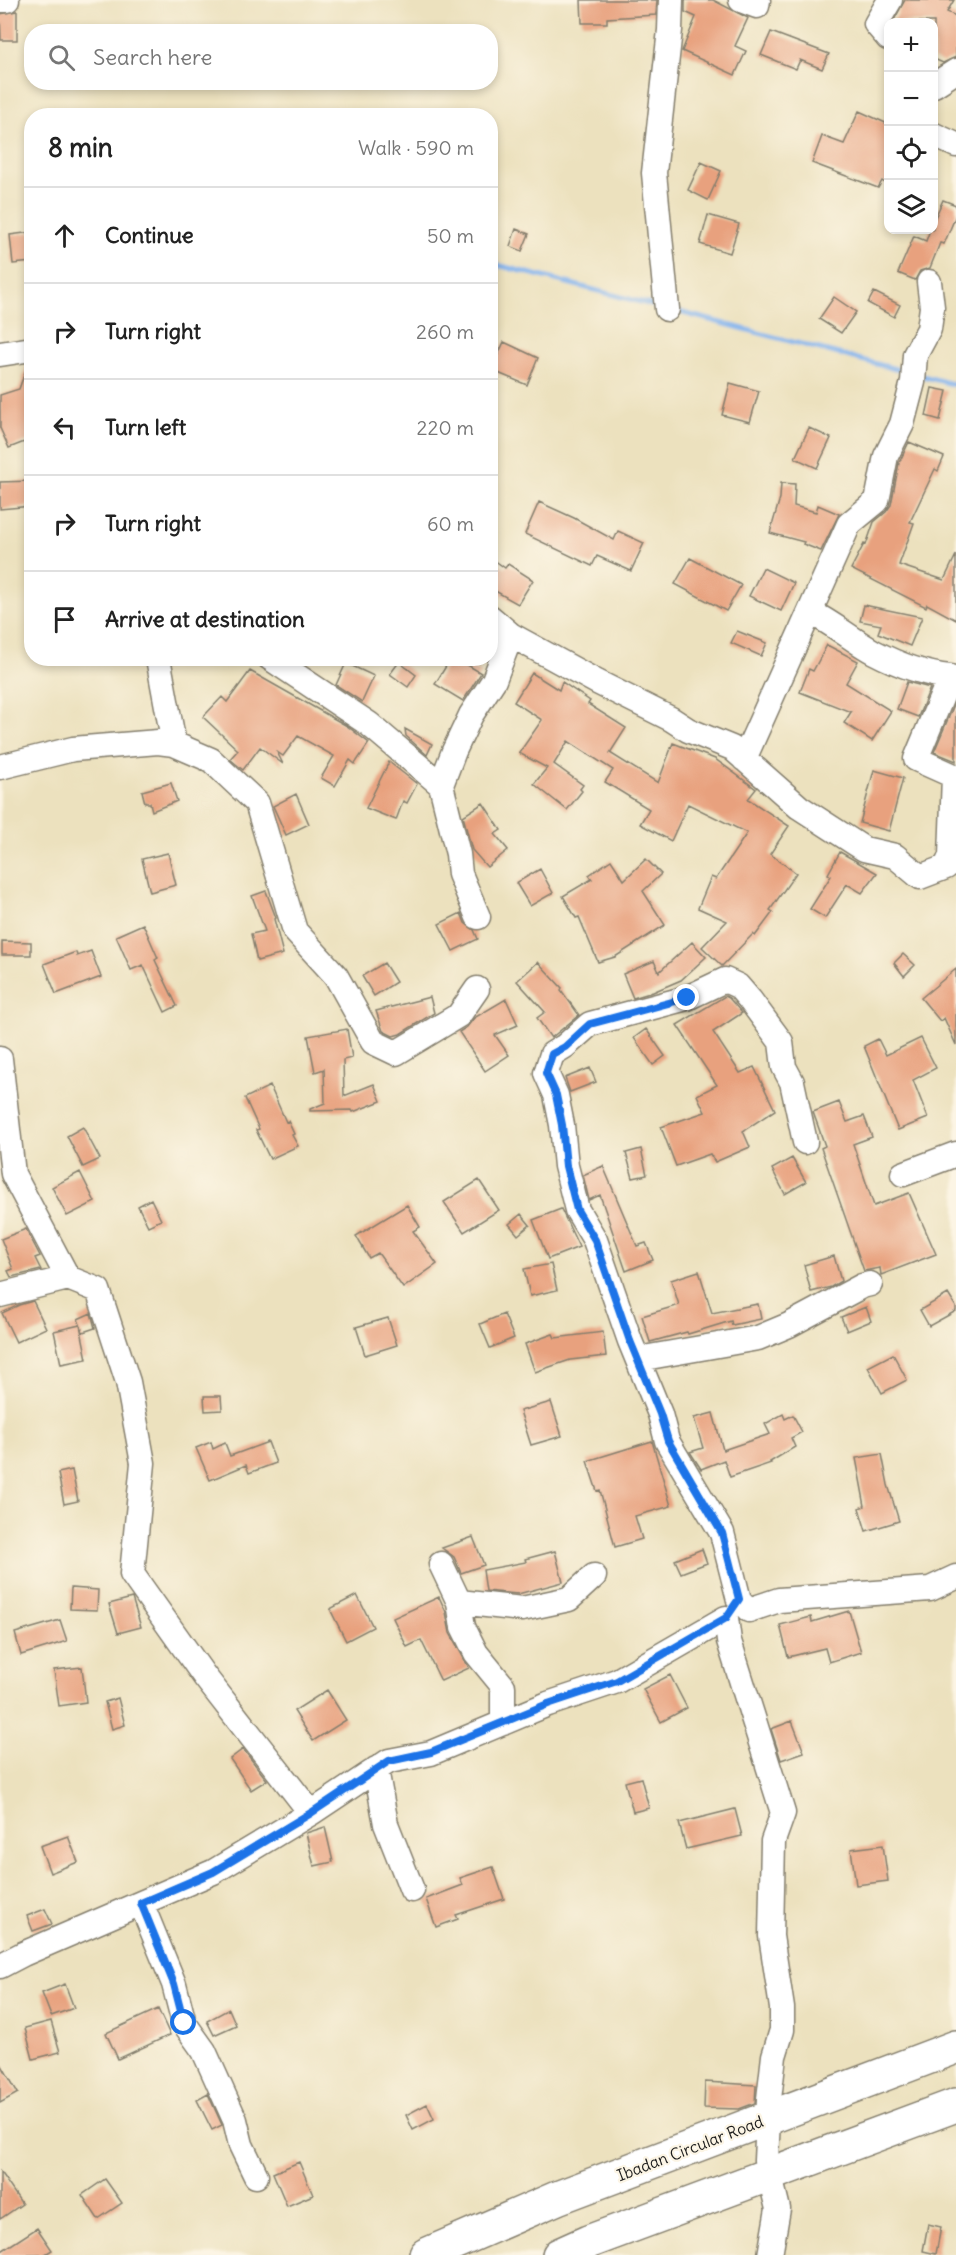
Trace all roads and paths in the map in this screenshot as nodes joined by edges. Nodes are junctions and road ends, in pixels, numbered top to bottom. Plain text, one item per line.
1 (0, 0) edge
2 (6, 0) edge
3 (671, 0) edge
4 (741, 0) edge
5 (758, 0) edge
6 (890, 0) edge
7 (884, 33) edge
8 (956, 71) edge
9 (938, 78) edge
10 (938, 137) edge
11 (956, 145) edge
12 (929, 282) dead end
13 (667, 309) dead end
14 (24, 350) edge
15 (0, 354) edge
16 (810, 612) junction
17 (498, 624) edge
18 (511, 635) junction
19 (159, 666) edge
20 (282, 666) edge
21 (953, 681) edge
22 (174, 744) junction
23 (744, 759) junction
24 (0, 767) edge
25 (441, 785) junction
26 (954, 856) edge
27 (478, 917) dead end
28 (477, 989) dead end
29 (0, 1059) edge
30 (805, 1142) dead end
31 (956, 1154) edge
32 (903, 1174) dead end
33 (7, 1176) edge
34 (68, 1278) junction
35 (870, 1284) dead end
36 (0, 1295) edge
37 (638, 1359) junction
38 (441, 1564) dead end
39 (594, 1576) dead end
40 (956, 1577) edge
41 (459, 1602) junction
42 (732, 1609) junction
43 (503, 1723) junction
44 (376, 1769) junction
45 (311, 1813) junction
46 (412, 1890) dead end
47 (141, 1903) junction
48 (0, 1966) edge
49 (956, 2047) edge
50 (956, 2105) edge
51 (256, 2176) dead end
52 (776, 2252) edge
53 (426, 2255) edge
54 (559, 2255) edge

1 - 2 street
3 - 13 street
4 - 5 street
6 - 7 street
8 - 9 street
10 - 11 street
12 - 16 street
14 - 15 street
16 - 21 street
16 - 23 street
17 - 18 street
18 - 23 street
18 - 25 street
19 - 22 street
20 - 25 street
21 - 26 street
22 - 24 street
22 - 28 street
23 - 26 street
25 - 27 street
29 - 33 street
30 - 37 street
31 - 32 street
33 - 34 street
34 - 36 street
34 - 45 street
35 - 37 street
37 - 42 street
38 - 41 street
39 - 41 street
40 - 42 street
41 - 43 street
42 - 43 street
42 - 52 street
43 - 44 street
44 - 45 street
44 - 46 street
45 - 47 street
47 - 48 street
47 - 51 street
49 - 53 highway, Ibadan Circular Road
50 - 54 highway

